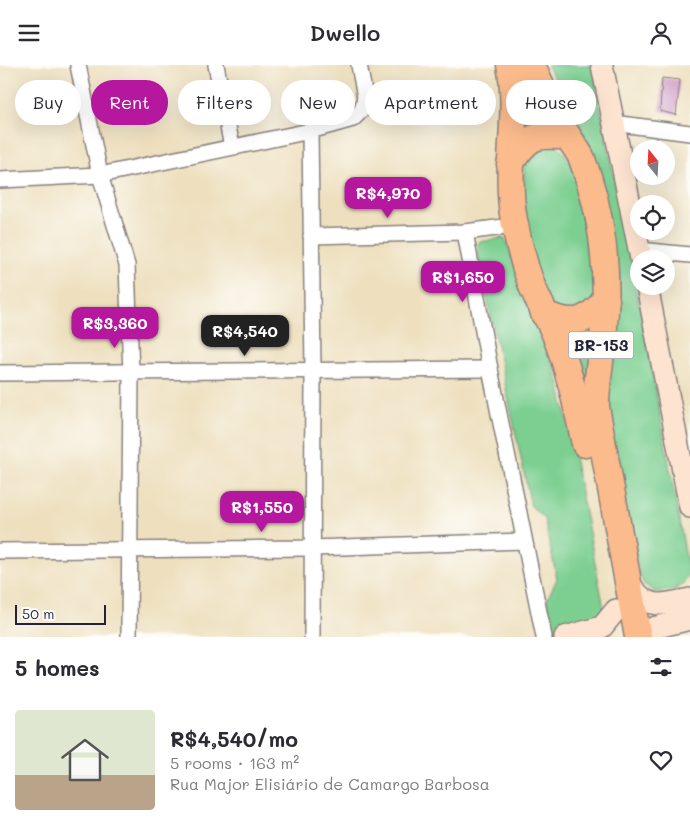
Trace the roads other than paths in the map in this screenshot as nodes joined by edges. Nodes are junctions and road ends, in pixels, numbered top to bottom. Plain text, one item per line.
1 (78, 65) edge
2 (216, 65) edge
3 (359, 65) edge
4 (510, 65) edge
5 (532, 65) edge
6 (602, 65) edge
7 (613, 123) junction
8 (310, 131) junction
9 (690, 133) edge
10 (568, 137) junction
11 (232, 147) junction
12 (510, 164) junction
13 (100, 175) junction
14 (0, 180) edge
15 (513, 218) junction
16 (465, 232) junction
17 (311, 236) junction
18 (639, 250) edge
19 (675, 255) edge
20 (690, 255) edge
21 (648, 295) edge
22 (606, 301) junction
23 (544, 314) junction
24 (490, 369) junction
25 (313, 371) junction
26 (0, 373) edge
27 (131, 373) junction
28 (690, 507) edge
29 (524, 541) junction
30 (312, 548) junction
31 (130, 549) junction
32 (0, 551) edge
33 (629, 583) junction
34 (690, 599) edge
35 (616, 609) junction
36 (690, 619) edge
37 (129, 637) edge
38 (312, 637) edge
39 (544, 637) edge
40 (566, 637) edge
41 (621, 637) edge
42 (638, 637) edge
43 (646, 637) edge

1 - 13 street
2 - 11 street
3 - 8 street
4 - 12 highway, BR-153
5 - 10 highway, BR-153
6 - 7 street
7 - 9 street
7 - 18 street
8 - 11 street
8 - 17 street
10 - 12 highway
10 - 22 highway, BR-153
11 - 13 street
12 - 15 highway, BR-153
13 - 14 street
13 - 27 street
15 - 16 street
15 - 23 highway, BR-153
16 - 17 street
16 - 24 street
17 - 25 street
19 - 20 street
21 - 28 street
22 - 23 highway
22 - 33 highway, BR-153
23 - 35 highway, BR-153
24 - 25 street
24 - 29 street
25 - 27 street
25 - 30 street
26 - 27 street
27 - 31 street
29 - 30 street
29 - 39 street
30 - 31 street
30 - 38 street
31 - 32 street
31 - 37 street
33 - 34 street
33 - 42 highway, BR-153
35 - 40 street
35 - 41 highway, BR-153
36 - 43 street

